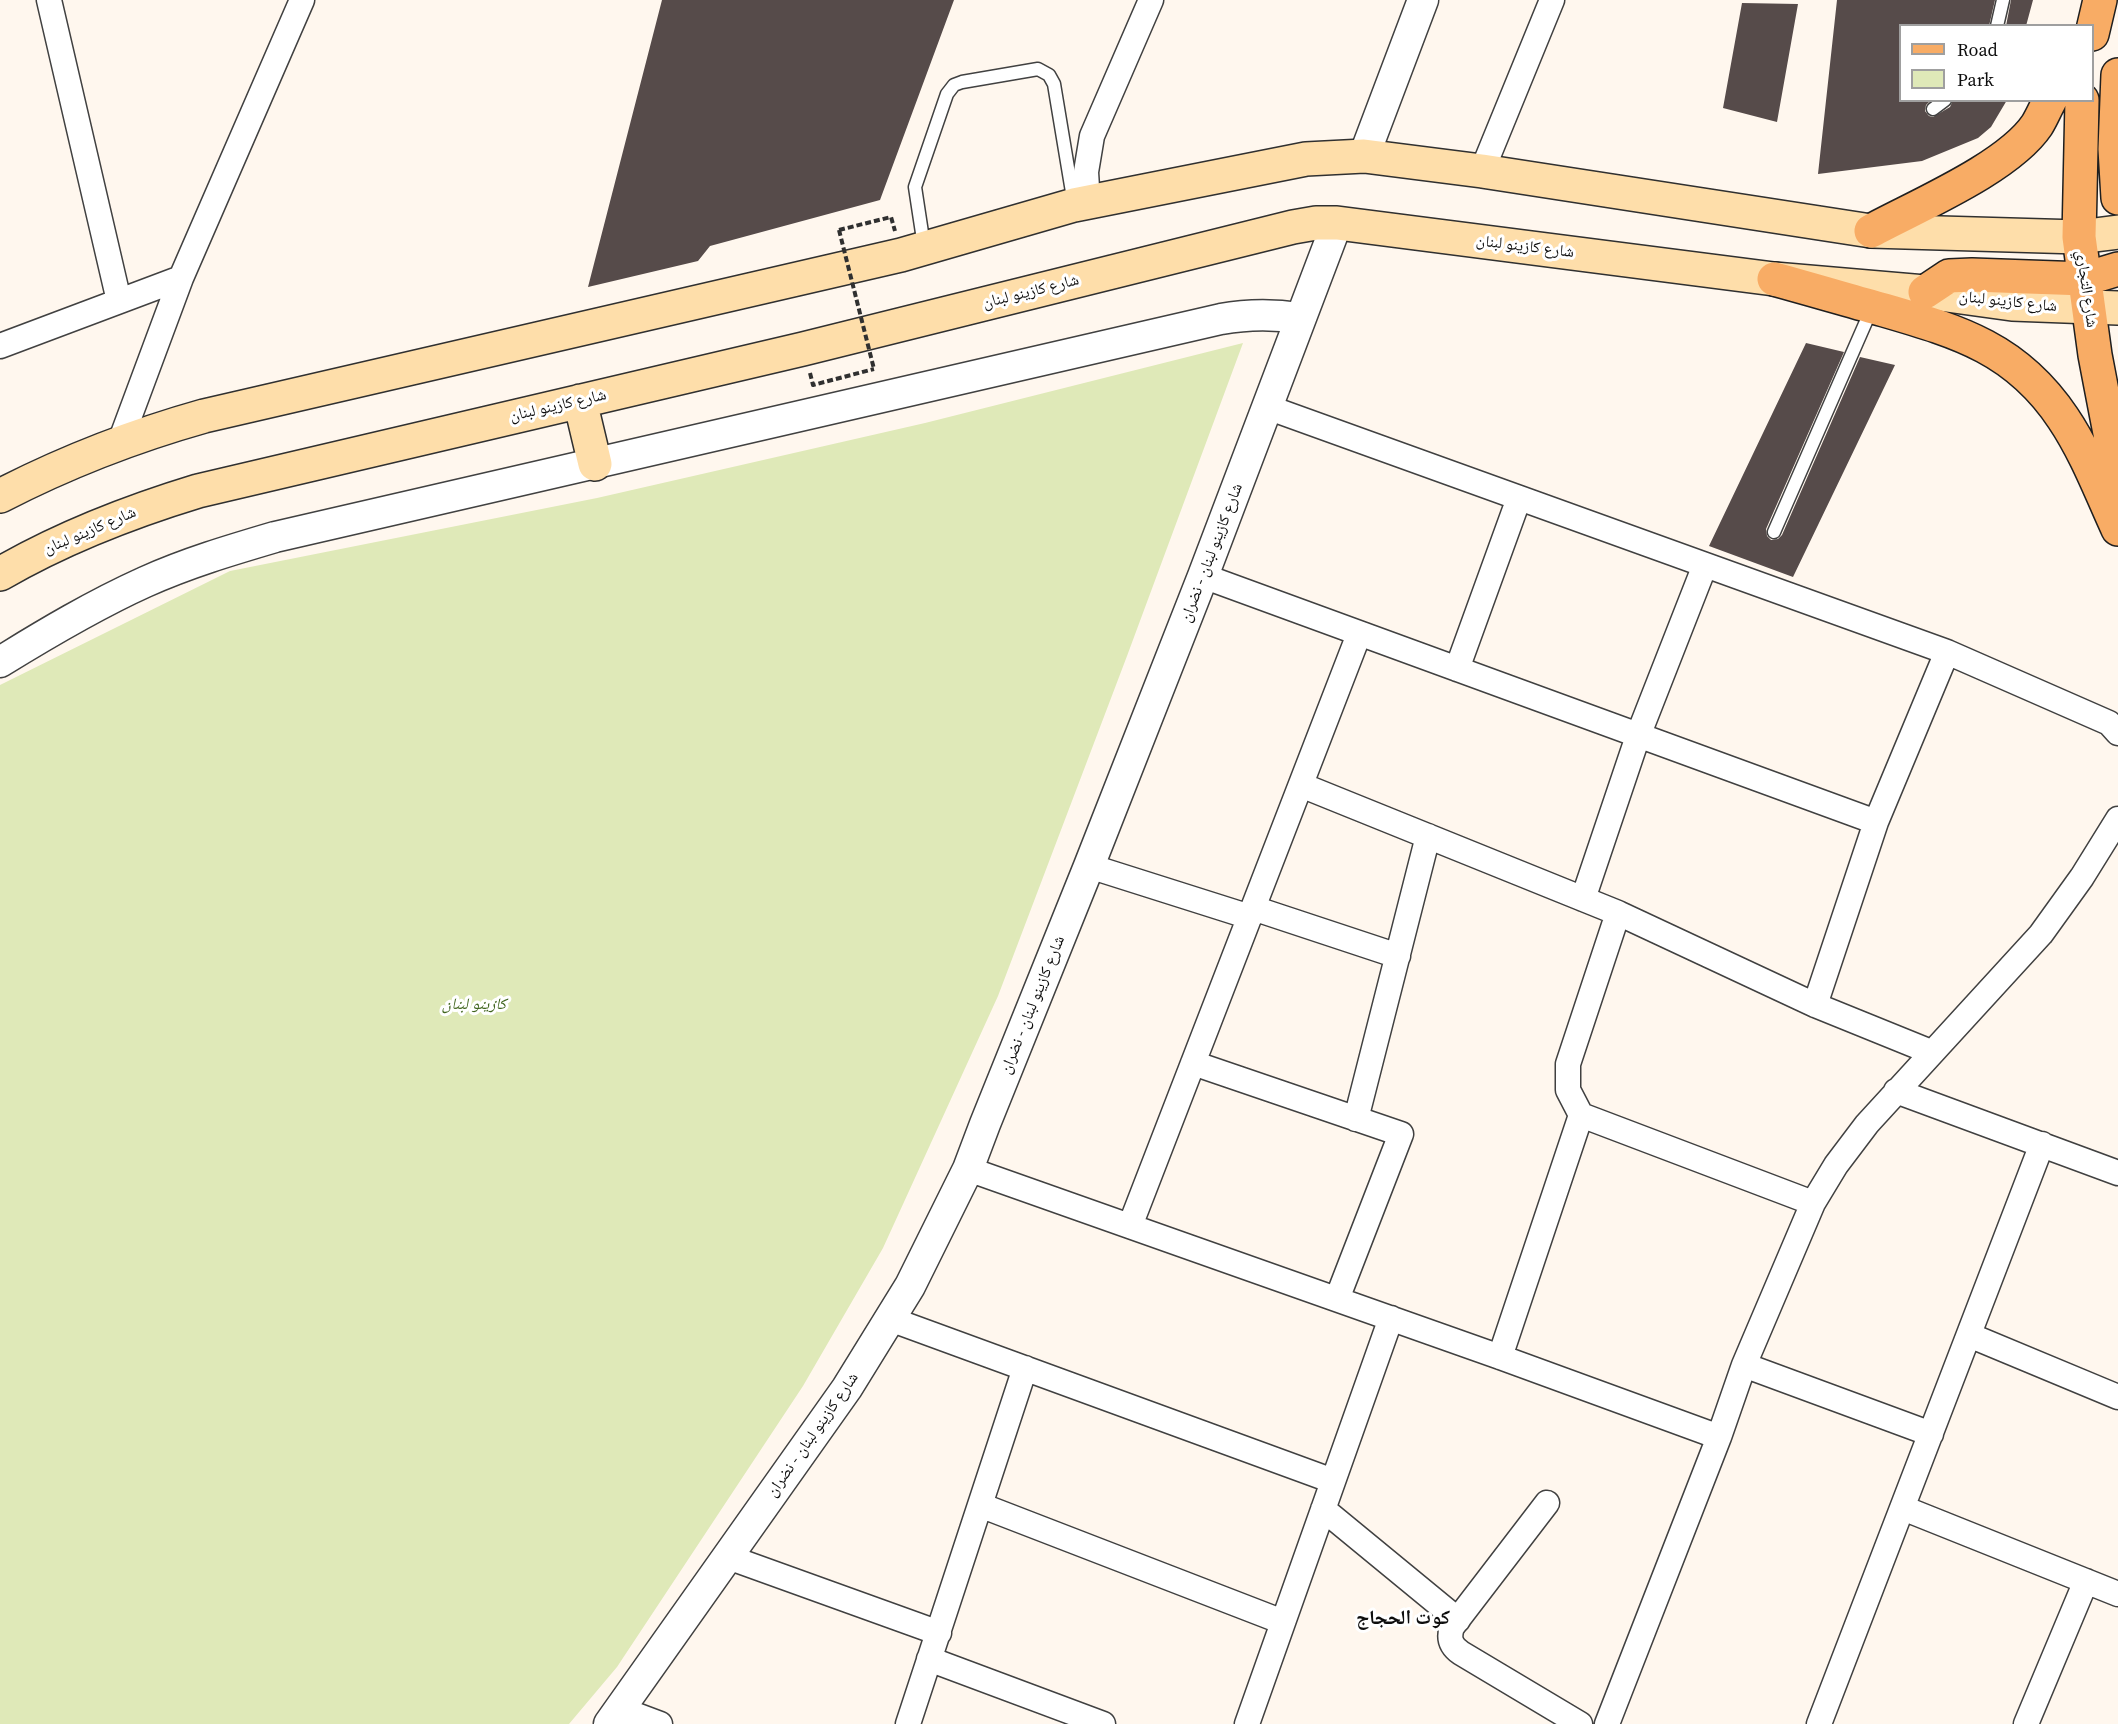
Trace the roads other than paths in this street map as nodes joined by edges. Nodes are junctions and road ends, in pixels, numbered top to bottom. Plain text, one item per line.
1 (49, 0) edge
2 (302, 0) edge
3 (1151, 0) edge
4 (1423, 0) edge
5 (1552, 0) edge
6 (2003, 0) edge
7 (2084, 0) edge
8 (2100, 0) edge
9 (1997, 24) edge
10 (2077, 24) edge
11 (2094, 26) edge
12 (2118, 75) edge
13 (1943, 102) edge
14 (2049, 102) edge
15 (2082, 102) edge
16 (1933, 108) dead end
17 (1364, 156) junction
18 (1482, 171) junction
19 (2118, 198) edge
20 (1081, 204) junction
21 (1337, 223) junction
22 (1871, 231) junction
23 (2118, 232) edge
24 (2079, 237) junction
25 (925, 249) junction
26 (2118, 268) edge
27 (181, 278) junction
28 (1774, 279) junction
29 (2097, 299) edge
30 (119, 301) junction
31 (1872, 307) junction
32 (1300, 318) junction
33 (0, 346) edge
34 (579, 401) junction
35 (1267, 407) junction
36 (120, 442) junction
37 (595, 464) junction
38 (2118, 476) edge
39 (0, 496) edge
40 (1519, 498) junction
41 (2118, 529) edge
42 (1774, 532) dead end
43 (1705, 565) junction
44 (0, 574) edge
45 (1203, 576) junction
46 (1359, 634) junction
47 (1947, 652) junction
48 (0, 662) edge
49 (1457, 669) junction
50 (2118, 733) edge
51 (1638, 736) junction
52 (1301, 785) junction
53 (2118, 819) edge
54 (1876, 822) junction
55 (1428, 836) junction
56 (1089, 866) junction
57 (1583, 899) junction
58 (1251, 913) junction
59 (1618, 913) junction
60 (1398, 956) junction
61 (1815, 1005) junction
62 (1931, 1052) junction
63 (1193, 1063) junction
64 (1896, 1091) junction
65 (1581, 1115) junction
66 (1356, 1119) junction
67 (2042, 1144) junction
68 (968, 1169) junction
69 (2118, 1173) edge
70 (1813, 1203) junction
71 (1130, 1226) junction
72 (1336, 1299) junction
73 (1391, 1318) junction
74 (890, 1319) junction
75 (1969, 1335) junction
76 (1500, 1357) junction
77 (1744, 1365) junction
78 (1025, 1368) junction
79 (2118, 1397) edge
80 (1931, 1434) junction
81 (1719, 1437) junction
82 (1333, 1480) junction
83 (1547, 1503) dead end
84 (980, 1505) junction
85 (1903, 1508) junction
86 (1323, 1509) junction
87 (728, 1557) junction
88 (2086, 1581) junction
89 (2118, 1594) edge
90 (1458, 1620) junction
91 (1283, 1622) junction
92 (939, 1632) junction
93 (929, 1659) junction
94 (615, 1717) edge
95 (660, 1724) edge
96 (908, 1724) edge
97 (1103, 1724) edge
98 (1247, 1724) edge
99 (1580, 1724) edge
100 (1607, 1724) edge
101 (1819, 1724) edge
102 (2026, 1724) edge

1 - 30 street
2 - 27 street
3 - 20 street
4 - 17 street
5 - 18 street
6 - 9 lane
7 - 10 main road
8 - 11 main road
12 - 19 main road
13 - 16 lane
14 - 22 main road
15 - 24 main road, شارع التجاري
17 - 18 main road
17 - 20 main road
18 - 22 main road
20 - 25 main road
20 - 25 lane
21 - 28 main road, شارع كازينو لبنان
21 - 32 street, شارع كازينو لبنان - نضران
21 - 34 main road, شارع كازينو لبنان
22 - 24 main road
23 - 24 main road
24 - 26 main road
24 - 29 main road, شارع التجاري
25 - 36 main road
26 - 29 main road
27 - 30 street
27 - 36 street
28 - 29 main road, شارع كازينو لبنان
28 - 31 main road
29 - 38 main road, شارع التجاري
30 - 33 street
31 - 41 main road
31 - 42 lane
32 - 35 street, شارع كازينو لبنان - نضران
32 - 37 street
34 - 37 main road
34 - 44 main road, شارع كازينو لبنان
35 - 40 street
35 - 45 street, شارع كازينو لبنان - نضران
36 - 39 main road
37 - 48 street
40 - 43 street
40 - 49 street
43 - 47 street
43 - 51 street
45 - 46 street
45 - 56 street, شارع كازينو لبنان - نضران
46 - 49 street
46 - 52 street
47 - 50 street
47 - 54 street
49 - 51 street
51 - 54 street
51 - 57 street
52 - 55 street
52 - 58 street
53 - 62 street
54 - 61 street
55 - 57 street
55 - 60 street
56 - 58 street
56 - 68 street, شارع كازينو لبنان - نضران
57 - 59 street
58 - 60 street
58 - 63 street
59 - 61 street
59 - 65 street
60 - 66 street
61 - 62 street
62 - 64 street
63 - 66 street
63 - 71 street
64 - 67 street
64 - 70 street
65 - 70 street
65 - 76 street
66 - 72 street
67 - 69 street
67 - 75 street
68 - 71 street
68 - 74 street, شارع كازينو لبنان - نضران
70 - 77 street
71 - 72 street
72 - 73 street
73 - 76 street
73 - 82 street
74 - 78 street
74 - 87 street, شارع كازينو لبنان - نضران
75 - 79 street
75 - 80 street
76 - 81 street
77 - 80 street
77 - 81 street
78 - 82 street
78 - 84 street
80 - 85 street
81 - 100 street
82 - 86 street
83 - 90 street
84 - 91 street
84 - 92 street
85 - 88 street
85 - 101 street
86 - 90 street
86 - 91 street
87 - 92 street
87 - 94 street, شارع كازينو لبنان - نضران
88 - 89 street
88 - 102 street
90 - 99 street
91 - 98 street
92 - 93 street
93 - 96 street
93 - 97 street
94 - 95 street

